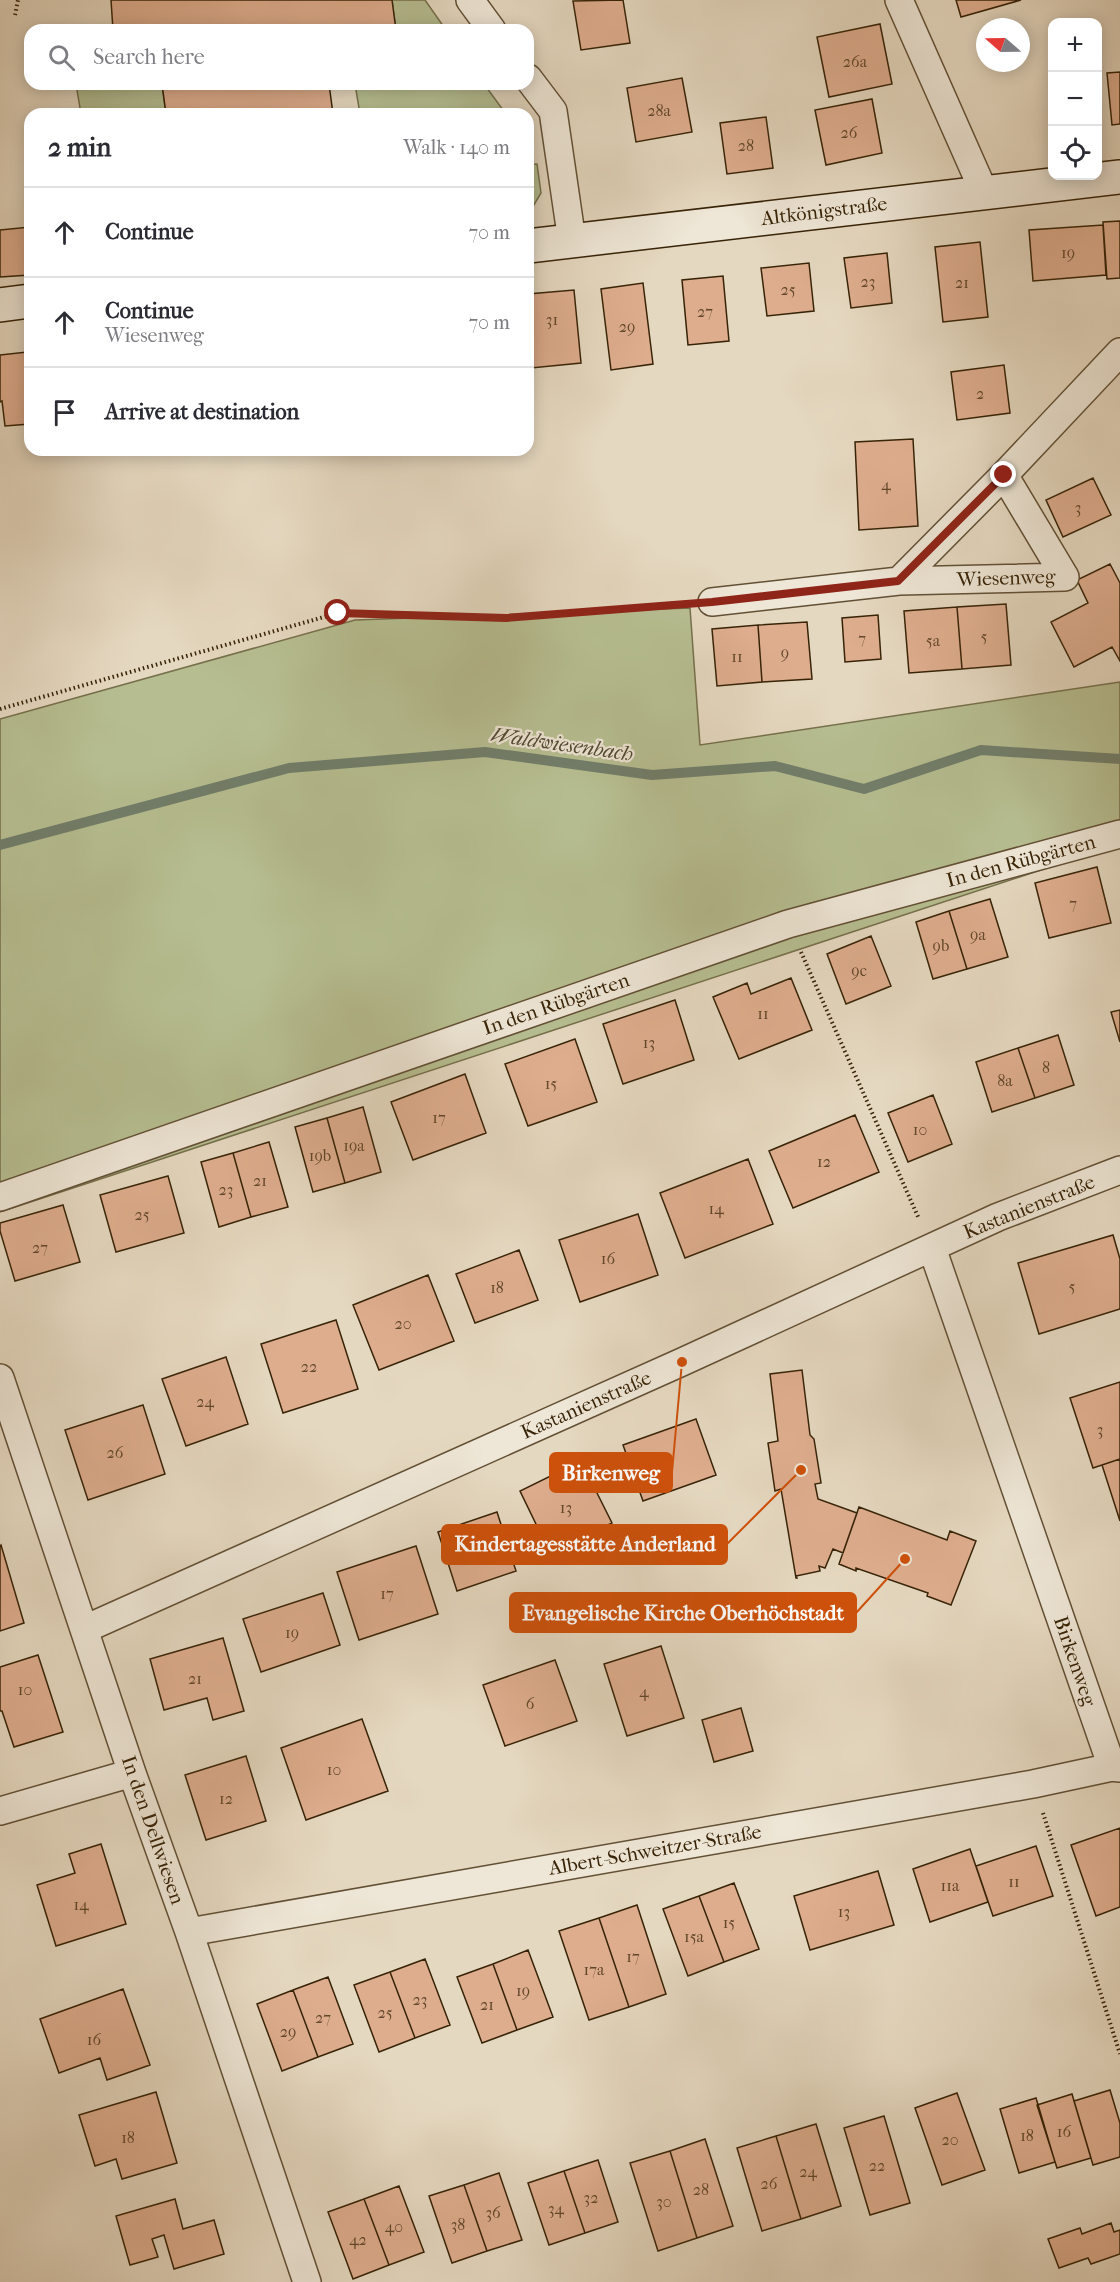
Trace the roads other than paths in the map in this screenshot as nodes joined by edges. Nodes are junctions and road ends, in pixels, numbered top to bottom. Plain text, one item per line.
1 (470, 0) edge
2 (899, 0) edge
3 (488, 24) edge
4 (534, 86) edge
5 (1120, 177) edge
6 (984, 192) junction
7 (572, 241) junction
8 (534, 245) edge
9 (24, 302) edge
10 (0, 305) edge
11 (1120, 352) edge
12 (1004, 475) junction
13 (898, 581) junction
14 (712, 602) road end
15 (1120, 834) edge
16 (1120, 1170) edge
17 (0, 1197) edge
18 (932, 1248) junction
19 (0, 1378) edge
20 (85, 1629) junction
21 (1116, 1767) edge
22 (132, 1773) junction
23 (0, 1811) edge
24 (189, 1932) junction
25 (307, 2282) edge

1 - 3 street
2 - 6 street
4 - 7 street
5 - 6 street, Altkönigstraße
6 - 7 street, Altkönigstraße
7 - 8 street, Altkönigstraße
9 - 10 street
11 - 12 street
12 - 13 street
12 - 13 street, Wiesenweg
13 - 14 street, Wiesenweg
15 - 17 street, In den Rübgärten
16 - 18 street, Kastanienstraße
18 - 20 street, Kastanienstraße
18 - 21 street, Birkenweg
19 - 20 street, In den Dellwiesen
20 - 22 street, In den Dellwiesen
21 - 24 street, Albert-Schweitzer-Straße
22 - 23 street
22 - 24 street, In den Dellwiesen
24 - 25 street, In den Dellwiesen

